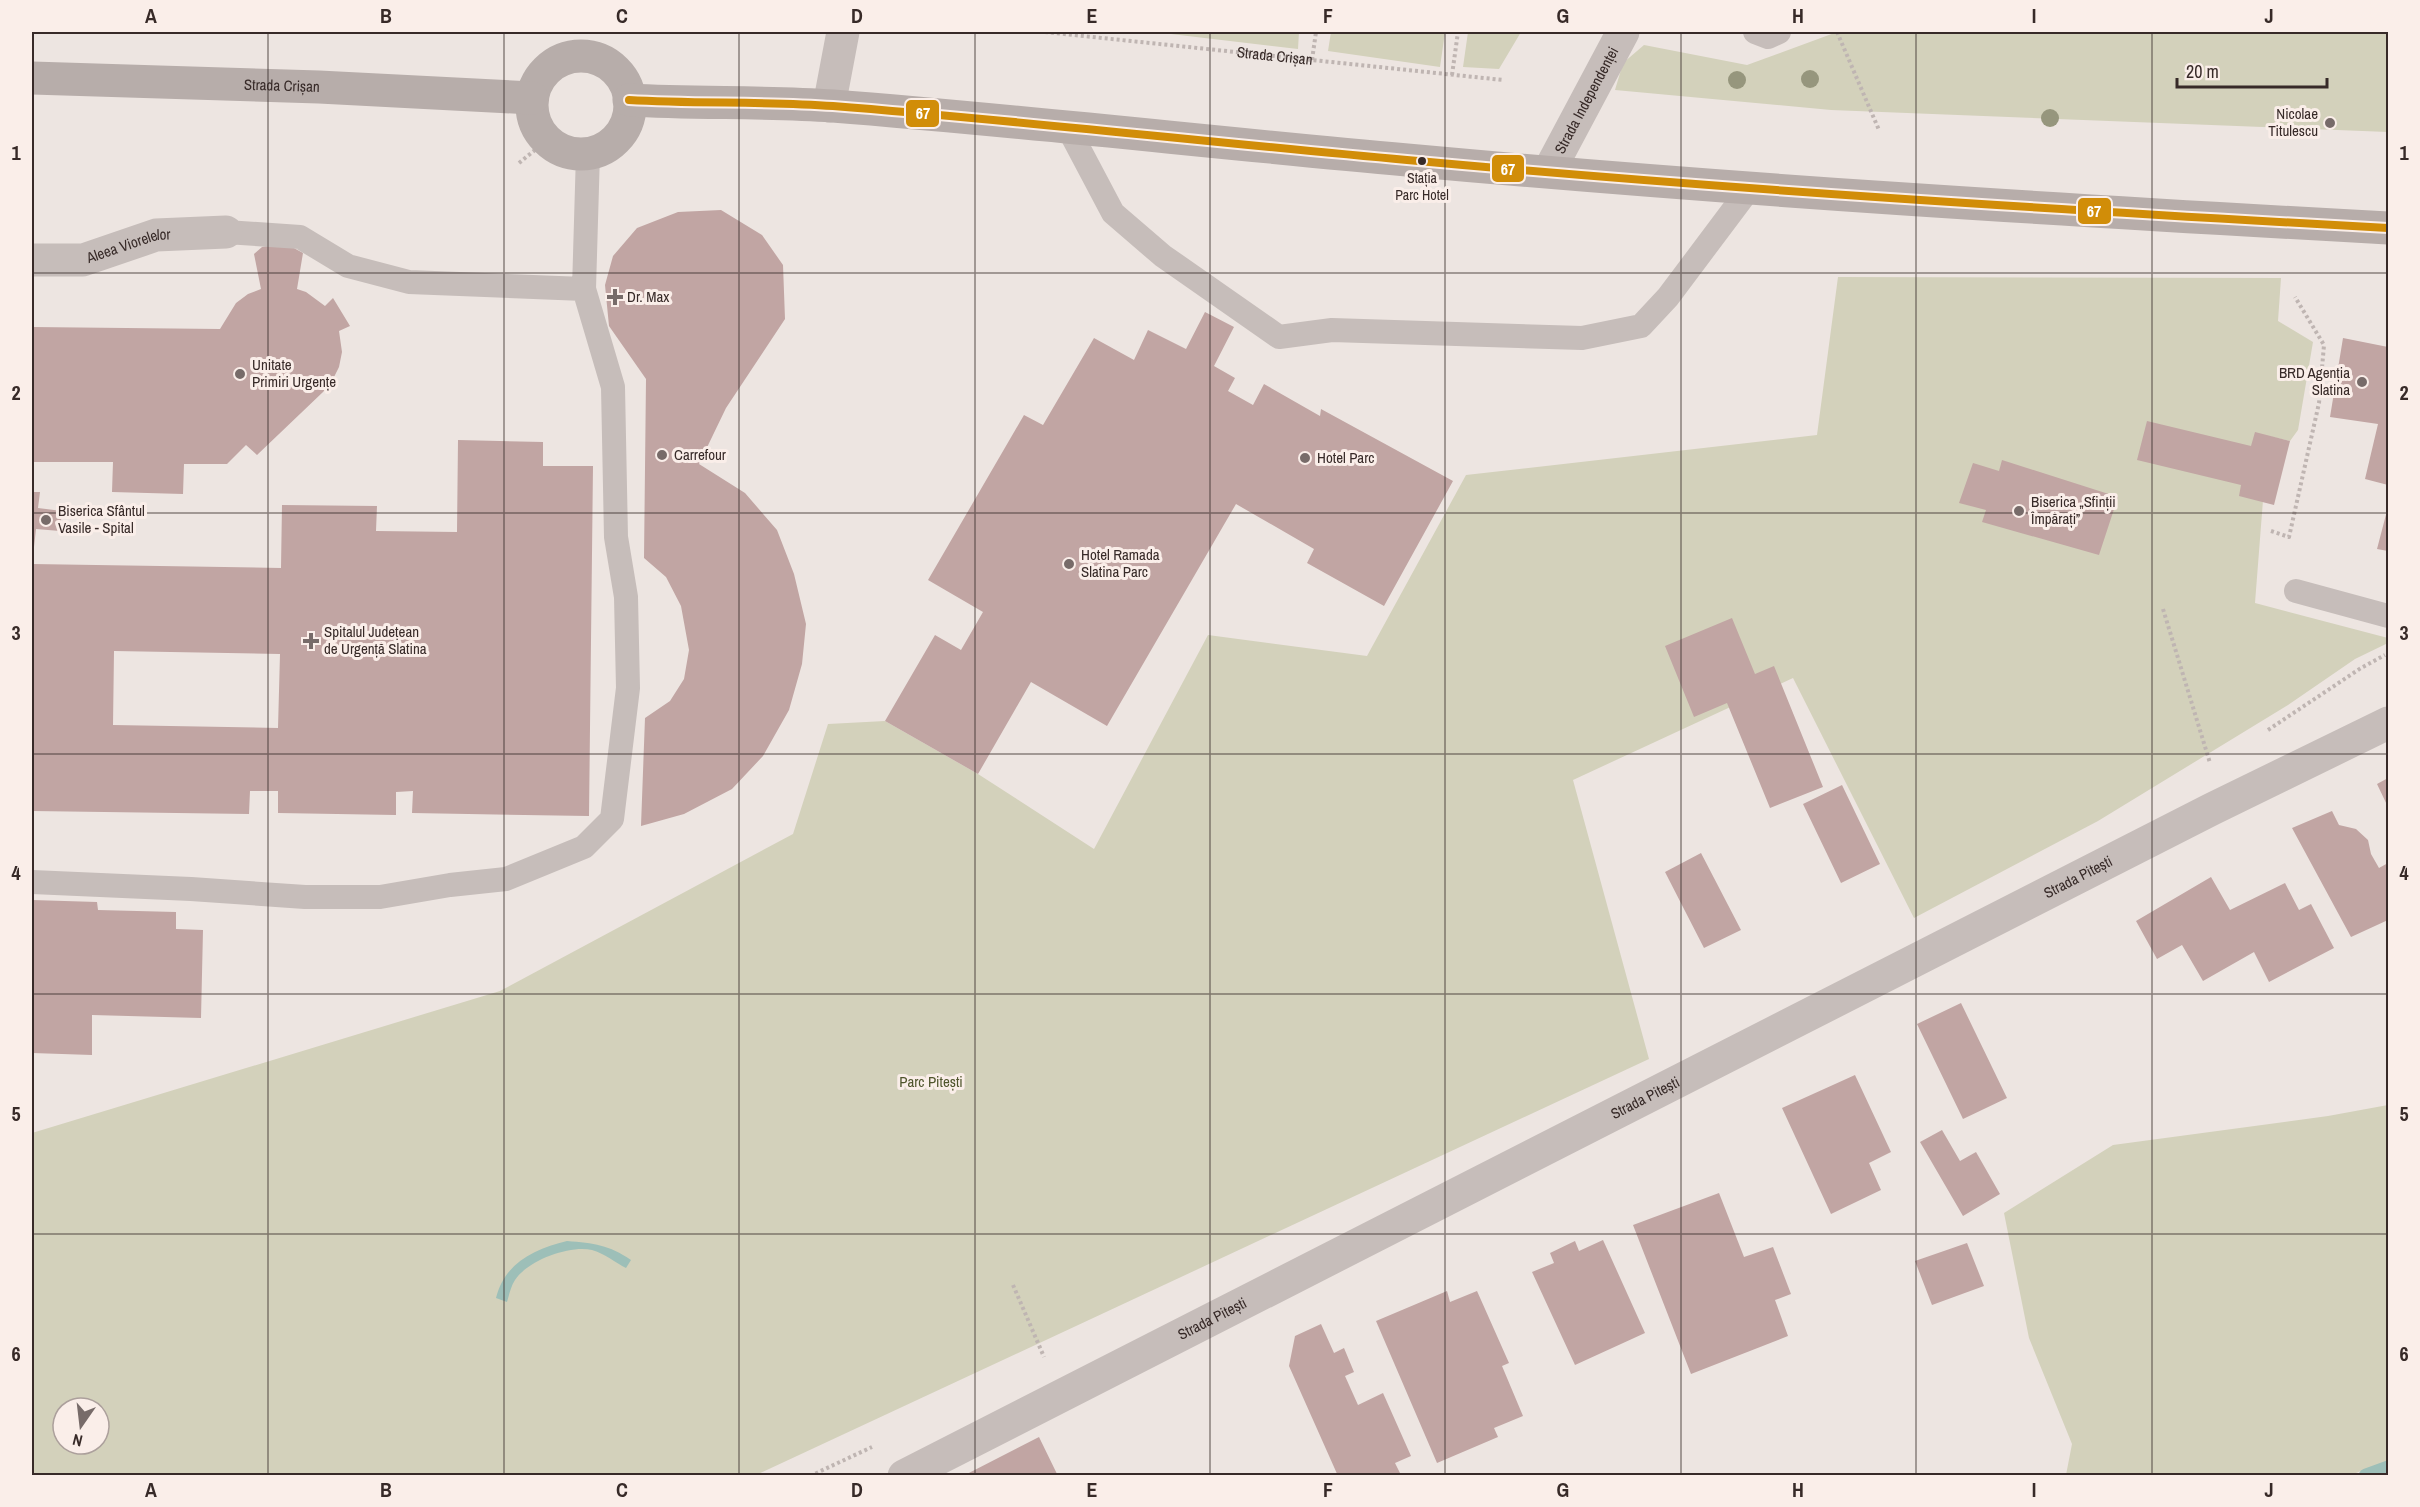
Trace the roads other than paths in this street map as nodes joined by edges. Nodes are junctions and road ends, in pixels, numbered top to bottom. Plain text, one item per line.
1 (843, 32) edge
2 (1623, 32) edge
3 (1755, 32) edge
4 (1779, 32) edge
5 (32, 78) edge
6 (532, 98) junction
7 (629, 100) junction
8 (829, 106) junction
9 (1066, 126) junction
10 (588, 153) junction
11 (1549, 171) junction
12 (1749, 189) junction
13 (2388, 228) edge
14 (226, 232) joint
15 (32, 260) edge
16 (584, 289) junction
17 (2296, 591) dead end
18 (2388, 616) edge
19 (2388, 723) edge
20 (32, 882) edge
21 (904, 1476) edge

1 - 8 street
2 - 11 street, Strada Independenței
3 - 4 lane
5 - 6 main road, Strada Crișan
6 - 7 main road
6 - 10 main road
7 - 8 main road
7 - 10 main road
8 - 9 main road
9 - 11 main road
9 - 12 lane
10 - 16 lane
11 - 12 main road
12 - 13 main road
14 - 15 street, Aleea Viorelelor
14 - 16 lane
16 - 20 lane
17 - 18 lane
19 - 21 street, Strada Pitești

